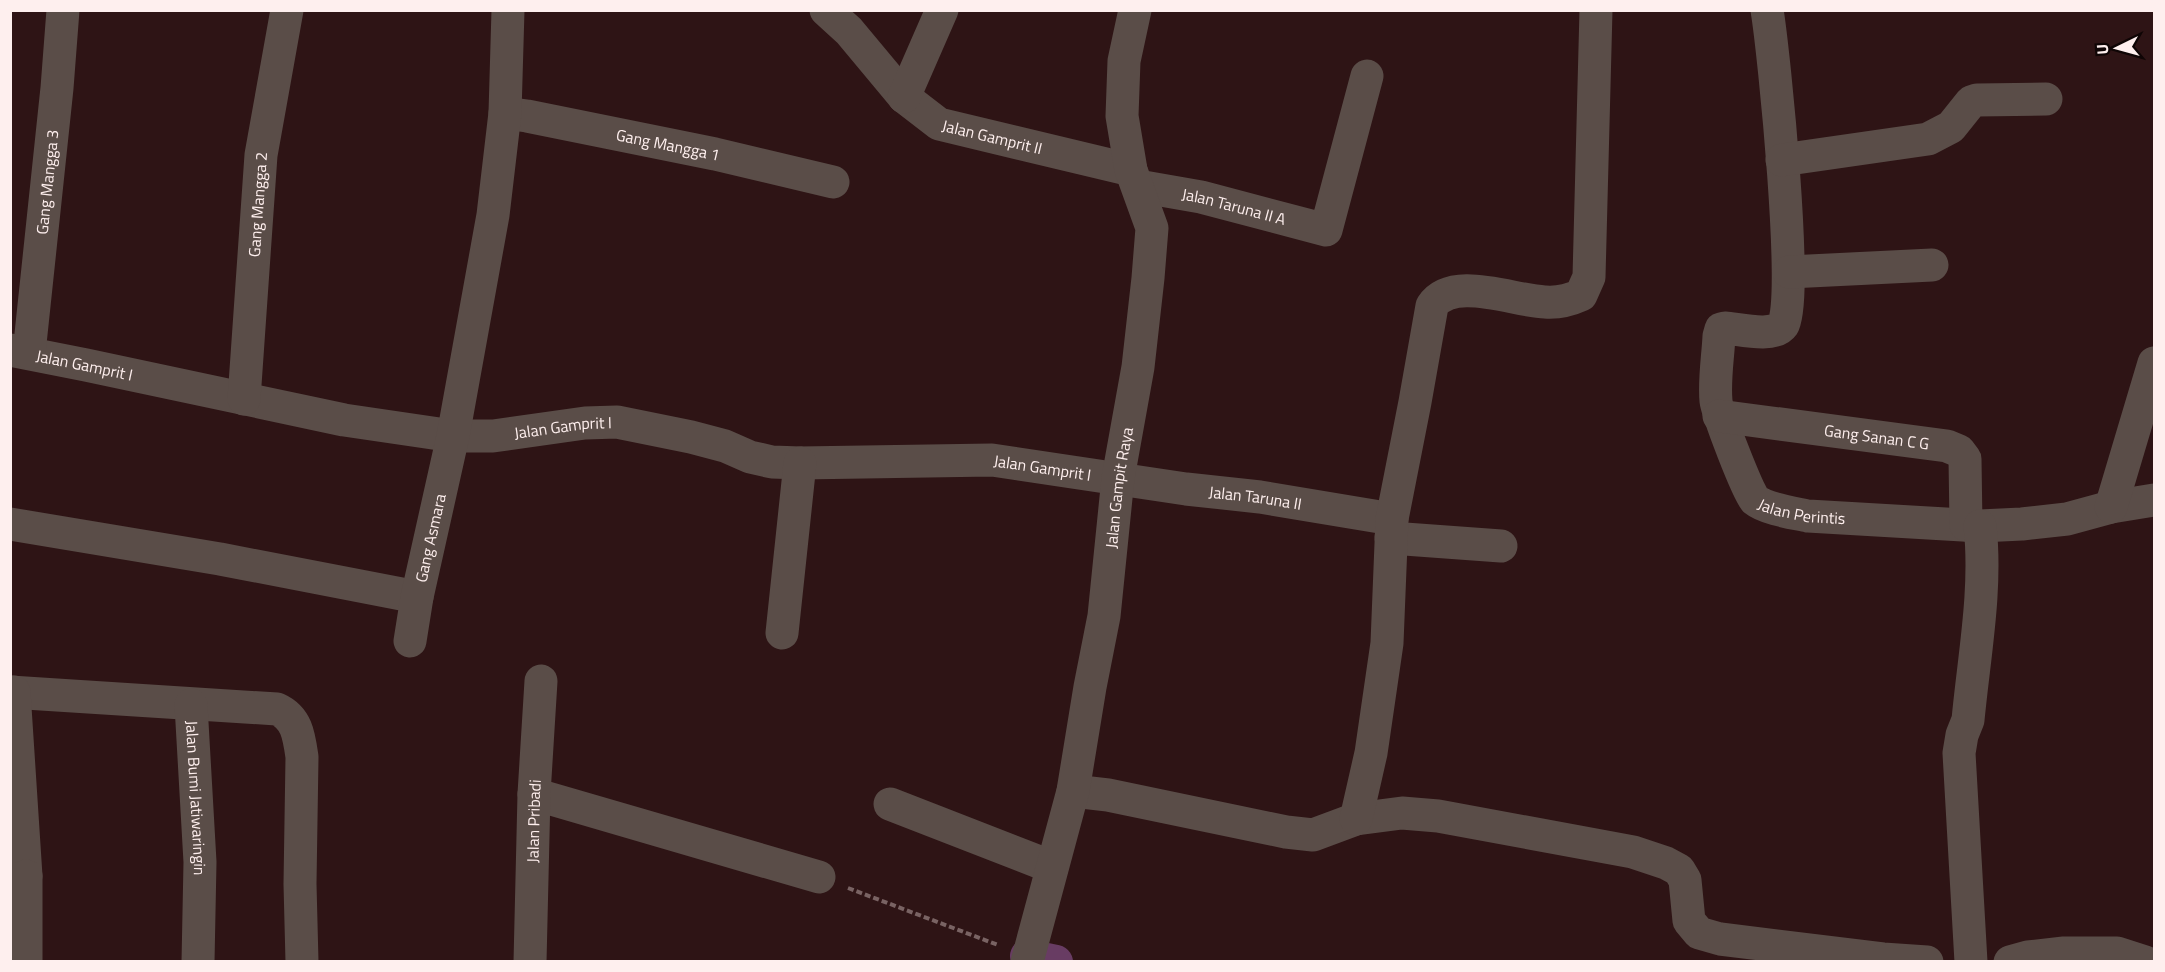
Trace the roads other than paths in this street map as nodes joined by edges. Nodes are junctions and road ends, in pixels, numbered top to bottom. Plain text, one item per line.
1 (63, 10) edge
2 (286, 10) edge
3 (508, 10) edge
4 (826, 10) edge
5 (942, 10) edge
6 (1135, 10) edge
7 (1596, 10) edge
8 (1767, 10) edge
9 (1367, 76) dead end
10 (904, 97) junction
11 (2046, 99) dead end
12 (505, 113) junction
13 (1782, 160) junction
14 (1135, 178) junction
15 (833, 182) dead end
16 (1932, 265) dead end
17 (1789, 272) junction
18 (20, 352) edge
19 (2154, 363) edge
20 (243, 399) junction
21 (1719, 416) junction
22 (453, 436) junction
23 (800, 464) junction
24 (1118, 478) junction
25 (2154, 501) edge
26 (2111, 507) junction
27 (10, 524) edge
28 (1973, 526) junction
29 (1391, 528) junction
30 (1501, 546) dead end
31 (417, 597) junction
32 (782, 633) dead end
33 (410, 641) dead end
34 (541, 681) dead end
35 (12, 692) edge
36 (191, 705) junction
37 (1074, 791) junction
38 (534, 794) junction
39 (890, 804) dead end
40 (1356, 819) junction
41 (1052, 867) junction
42 (18, 876) edge
43 (819, 877) road end
44 (1027, 959) edge
45 (26, 962) edge
46 (198, 962) edge
47 (302, 962) edge
48 (530, 962) edge
49 (1927, 962) edge
50 (1971, 962) edge
51 (2010, 962) edge
52 (2145, 962) edge

1 - 18 street, Gang Mangga 3
2 - 20 street, Gang Mangga 2
3 - 12 street
4 - 10 street, Jalan Gamprit II
5 - 10 street
6 - 14 street, Jalan Gampit Raya
7 - 29 street
8 - 13 street
9 - 14 street, Jalan Taruna II A
10 - 14 street, Jalan Gamprit II
11 - 13 street
12 - 15 street, Gang Mangga 1
12 - 22 street
13 - 17 street
14 - 24 street, Jalan Gampit Raya
16 - 17 street
17 - 21 street, Jalan Perintis
18 - 20 street, Jalan Gamprit I
19 - 26 street
20 - 22 street, Jalan Gamprit I
21 - 28 street, Jalan Perintis
21 - 28 street, Gang Sanan C G
22 - 23 street, Jalan Gamprit I
22 - 31 street, Gang Asmara
23 - 24 street, Jalan Gamprit I
23 - 32 street
24 - 29 street, Jalan Taruna II
24 - 37 street, Jalan Gampit Raya
25 - 26 street, Jalan Perintis
26 - 28 street, Jalan Perintis
27 - 31 street
28 - 50 street, Gang Sanan C G
29 - 30 street, Jalan Taruna II
29 - 40 street
31 - 33 street, Gang Asmara
34 - 38 street, Jalan Pribadi
35 - 36 street, Jalan Bumi Jatiwaringin
35 - 42 street, Jalan Bumi Jatiwaringin
36 - 46 street, Jalan Bumi Jatiwaringin
36 - 47 street
37 - 40 street
37 - 41 street, Jalan Gampit Raya
38 - 43 street
38 - 48 street, Jalan Pribadi
39 - 41 street
40 - 49 street
41 - 44 street, Jalan Gampit Raya
42 - 45 street, Jalan Bumi Jatiwaringin
51 - 52 street

